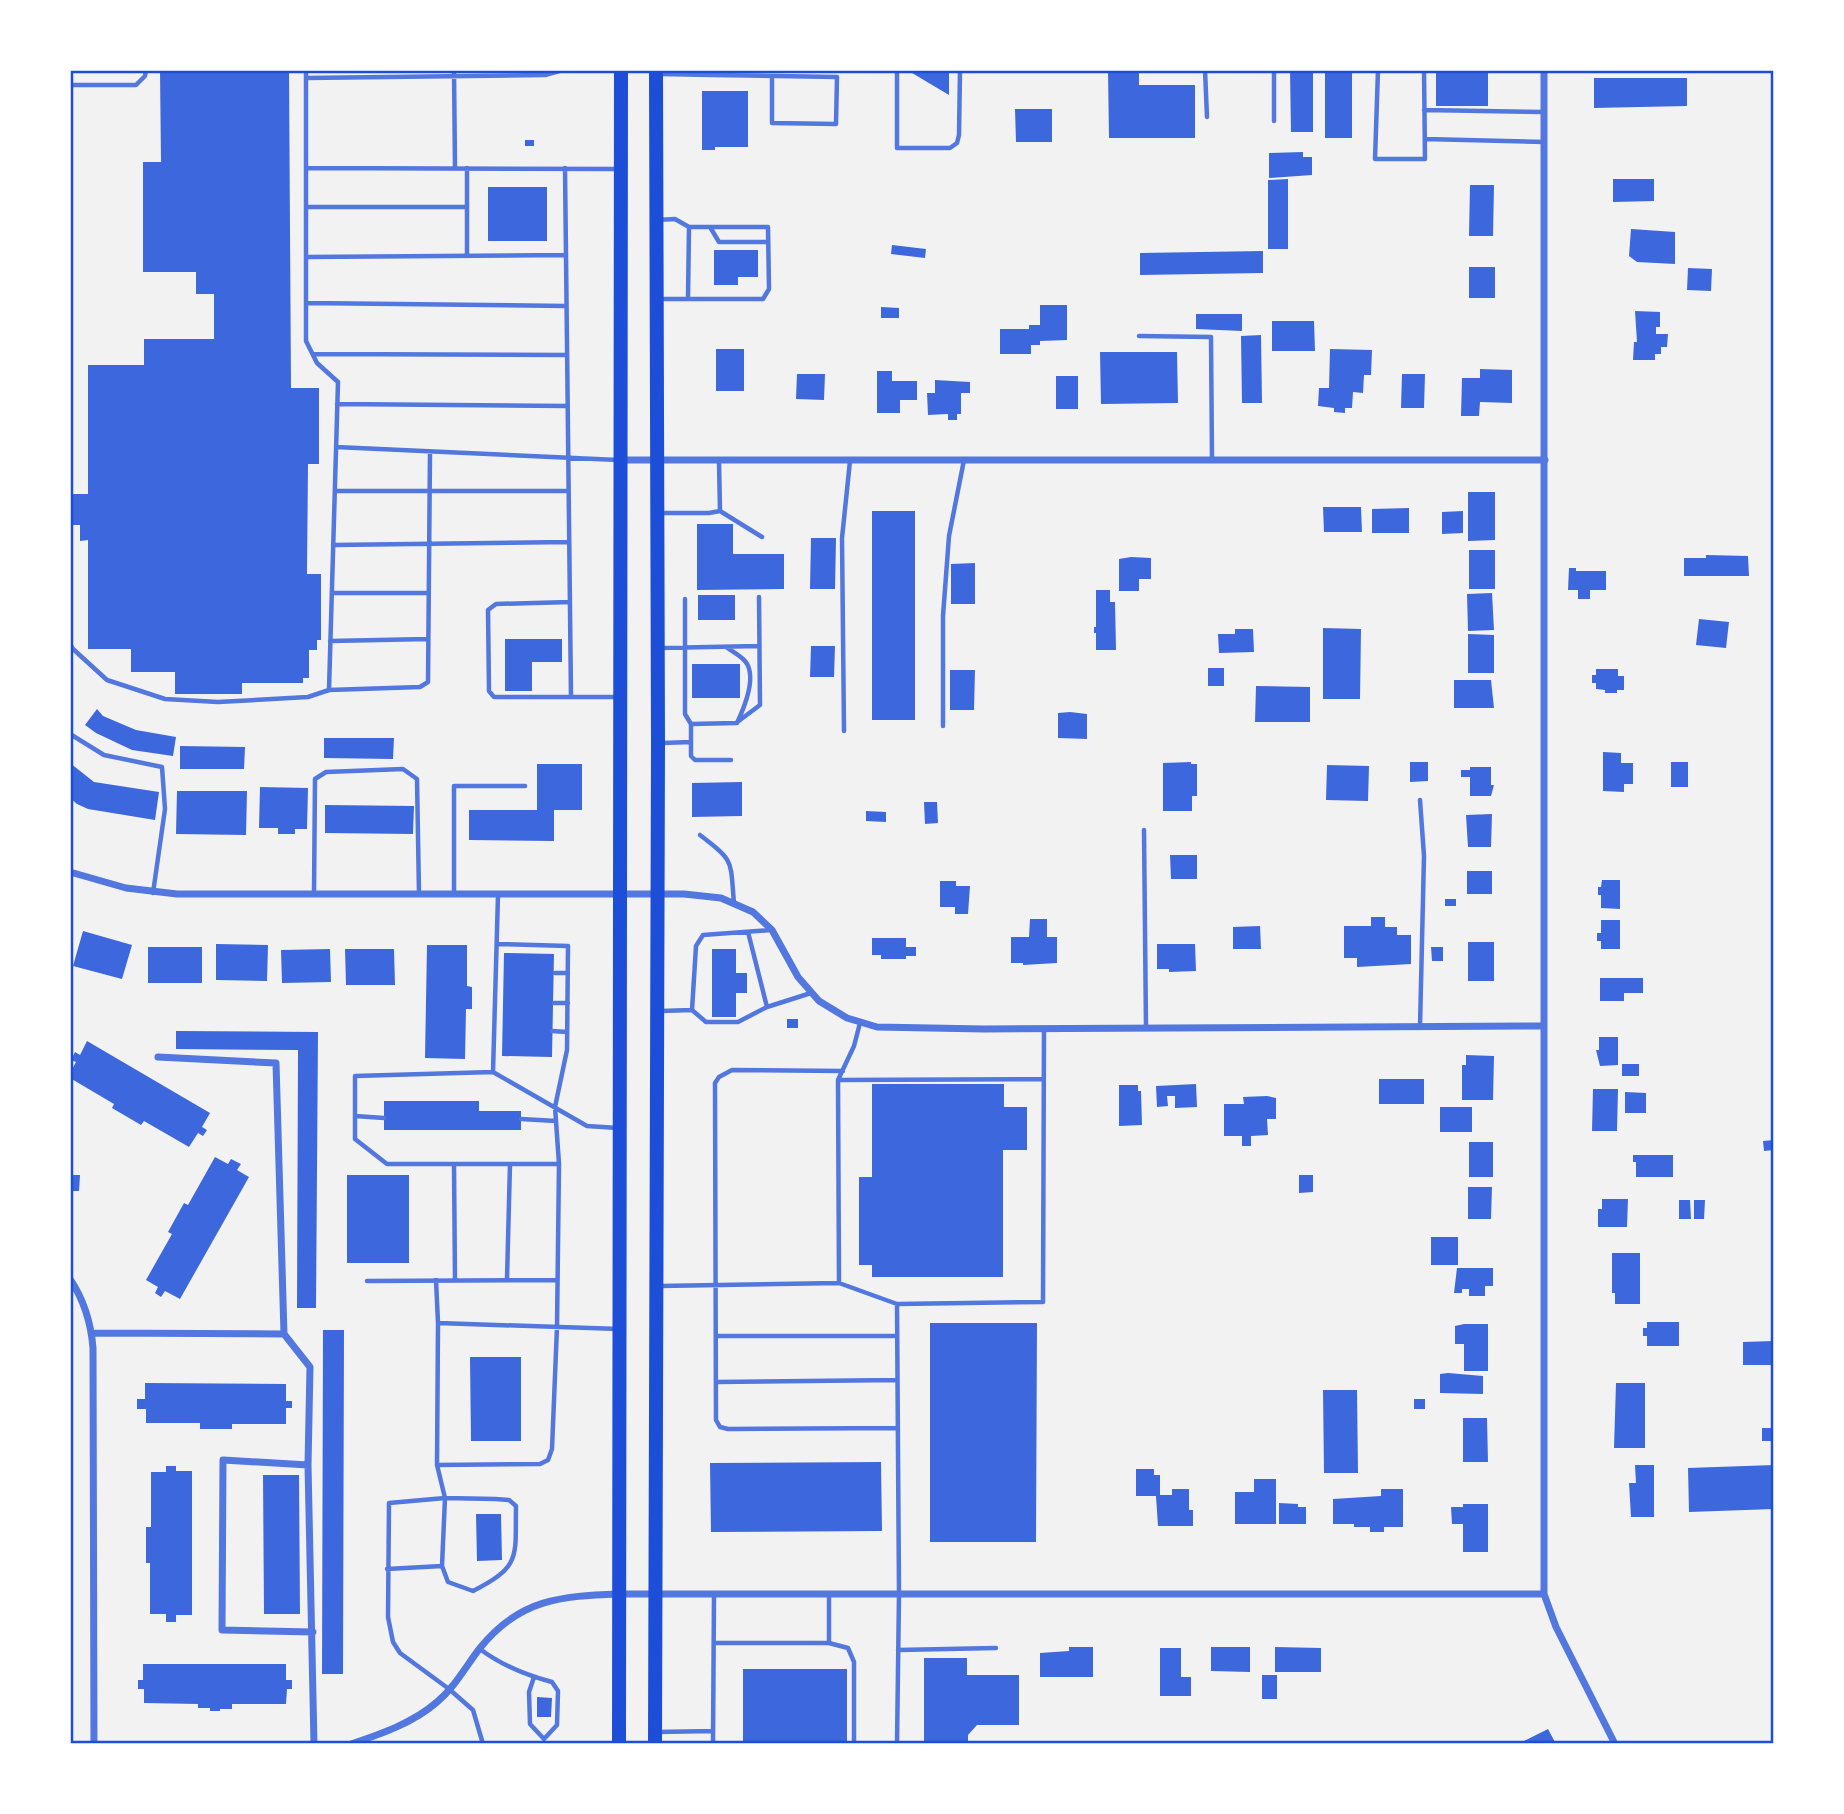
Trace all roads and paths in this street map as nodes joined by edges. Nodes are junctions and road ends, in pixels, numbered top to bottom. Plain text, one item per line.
1 (146, 70) edge
2 (306, 70) edge
3 (563, 70) edge
4 (621, 70) edge
5 (897, 70) edge
6 (960, 70) edge
7 (1206, 70) edge
8 (1274, 70) edge
9 (1378, 70) edge
10 (1424, 70) edge
11 (1544, 70) edge
12 (656, 72) edge
13 (712, 72) edge
14 (454, 73) edge
15 (772, 77) junction
16 (306, 78) junction
17 (70, 85) edge
18 (1424, 110) junction
19 (1544, 112) junction
20 (1206, 117) dead end
21 (1274, 121) dead end
22 (1424, 139) junction
23 (1544, 142) junction
24 (306, 168) junction
25 (455, 168) junction
26 (467, 168) junction
27 (565, 168) junction
28 (621, 169) junction
29 (306, 207) junction
30 (467, 207) junction
31 (656, 220) junction
32 (689, 227) junction
33 (710, 227) junction
34 (768, 242) junction
35 (467, 255) junction
36 (566, 255) junction
37 (306, 257) junction
38 (656, 299) junction
39 (688, 299) junction
40 (306, 303) junction
41 (566, 306) junction
42 (1139, 336) dead end
43 (313, 354) junction
44 (566, 355) junction
45 (337, 404) junction
46 (567, 406) junction
47 (336, 447) junction
48 (430, 452) junction
49 (567, 457) junction
50 (620, 460) junction
51 (656, 460) junction
52 (964, 460) junction
53 (1212, 460) junction
54 (1545, 460) junction
55 (719, 461) junction
56 (850, 461) junction
57 (334, 491) junction
58 (568, 491) junction
59 (429, 492) junction
60 (720, 511) junction
61 (657, 513) junction
62 (762, 537) dead end
63 (569, 542) junction
64 (333, 545) junction
65 (429, 545) junction
66 (332, 593) junction
67 (429, 593) junction
68 (759, 597) dead end
69 (685, 600) dead end
70 (570, 602) junction
71 (428, 639) junction
72 (330, 641) junction
73 (70, 644) edge
74 (759, 646) junction
75 (684, 647) junction
76 (726, 647) junction
77 (657, 648) junction
78 (329, 690) junction
79 (571, 697) junction
80 (620, 697) junction
81 (736, 723) junction
82 (691, 724) junction
83 (943, 726) dead end
84 (844, 731) dead end
85 (70, 734) edge
86 (691, 742) junction
87 (658, 743) junction
88 (731, 760) dead end
89 (525, 786) dead end
90 (1420, 800) dead end
91 (1144, 830) dead end
92 (700, 835) dead end
93 (70, 872) edge
94 (153, 893) junction
95 (314, 894) junction
96 (419, 894) junction
97 (454, 894) junction
98 (498, 894) junction
99 (620, 894) junction
100 (656, 894) junction
101 (734, 903) junction
102 (772, 930) junction
103 (748, 932) junction
104 (497, 944) junction
105 (496, 971) junction
106 (504, 972) dead end
107 (555, 973) dead end
108 (568, 974) junction
109 (811, 993) junction
110 (495, 1003) junction
111 (503, 1003) dead end
112 (554, 1003) dead end
113 (568, 1003) junction
114 (767, 1007) junction
115 (692, 1010) junction
116 (656, 1011) junction
117 (860, 1023) junction
118 (1543, 1026) junction
119 (1420, 1027) junction
120 (1044, 1028) junction
121 (1146, 1028) junction
122 (494, 1030) junction
123 (502, 1030) dead end
124 (552, 1031) dead end
125 (567, 1032) junction
126 (158, 1058) dead end
127 (843, 1071) junction
128 (493, 1072) junction
129 (1045, 1079) junction
130 (838, 1080) junction
131 (555, 1107) junction
132 (355, 1116) junction
133 (384, 1118) dead end
134 (521, 1119) dead end
135 (556, 1121) junction
136 (620, 1128) junction
137 (454, 1164) junction
138 (510, 1164) junction
139 (559, 1164) junction
140 (70, 1279) edge
141 (507, 1279) junction
142 (436, 1280) junction
143 (455, 1280) junction
144 (557, 1280) junction
145 (368, 1281) dead end
146 (839, 1283) junction
147 (717, 1285) junction
148 (656, 1286) junction
149 (897, 1304) junction
150 (438, 1323) junction
151 (557, 1326) junction
152 (620, 1329) junction
153 (92, 1333) junction
154 (284, 1334) junction
155 (717, 1336) junction
156 (897, 1336) junction
157 (897, 1380) junction
158 (716, 1382) junction
159 (898, 1428) junction
160 (308, 1465) junction
161 (437, 1465) junction
162 (445, 1498) junction
163 (442, 1566) junction
164 (387, 1569) junction
165 (619, 1594) junction
166 (656, 1594) junction
167 (714, 1594) junction
168 (829, 1594) junction
169 (899, 1594) junction
170 (1544, 1594) junction
171 (313, 1632) junction
172 (714, 1643) junction
173 (829, 1643) junction
174 (996, 1648) dead end
175 (479, 1649) junction
176 (898, 1650) junction
177 (534, 1677) junction
178 (449, 1689) junction
179 (713, 1731) junction
180 (655, 1738) edge
181 (544, 1741) edge
182 (94, 1744) edge
183 (314, 1744) edge
184 (351, 1744) edge
185 (483, 1744) edge
186 (619, 1744) edge
187 (713, 1744) edge
188 (855, 1744) edge
189 (897, 1744) edge
190 (1615, 1744) edge

1 - 17 lane
2 - 16 lane
3 - 14 lane
4 - 28 main road
5 - 6 lane
7 - 20 lane
8 - 21 lane
9 - 22 lane
10 - 18 lane
11 - 19 street
12 - 13 lane
12 - 31 main road
13 - 15 lane
14 - 16 lane
14 - 25 lane
15 - 15 lane
16 - 24 lane
18 - 19 lane
18 - 22 lane
19 - 23 street
22 - 23 lane
23 - 54 street
24 - 25 lane
24 - 29 lane
25 - 26 lane
26 - 27 lane
26 - 30 lane
27 - 28 lane
27 - 36 lane
28 - 50 main road
29 - 30 lane
29 - 37 lane
30 - 35 lane
31 - 32 lane
31 - 38 main road
32 - 33 lane
32 - 39 lane
33 - 34 lane
33 - 34 lane
34 - 39 lane
35 - 36 lane
35 - 37 lane
36 - 41 lane
37 - 40 lane
38 - 39 lane
38 - 51 main road
40 - 41 lane
40 - 43 lane
41 - 44 lane
42 - 53 lane
43 - 44 lane
43 - 45 lane
44 - 46 lane
45 - 46 lane
45 - 47 lane
46 - 49 lane
47 - 48 lane
47 - 57 lane
48 - 49 lane
48 - 59 lane
49 - 50 lane
49 - 58 lane
50 - 51 street
50 - 80 main road
51 - 55 street
51 - 61 main road
52 - 53 street
52 - 56 street
52 - 83 lane
53 - 54 street
54 - 118 street
55 - 56 street
55 - 60 lane
56 - 84 lane
57 - 59 lane
57 - 64 lane
58 - 59 lane
58 - 63 lane
59 - 65 lane
60 - 61 lane
60 - 62 lane
61 - 77 main road
63 - 65 lane
63 - 70 lane
64 - 65 lane
64 - 66 lane
65 - 67 lane
66 - 67 lane
66 - 72 lane
67 - 71 lane
68 - 74 lane
69 - 75 lane
70 - 79 lane
70 - 79 lane
71 - 72 lane
71 - 78 lane
72 - 78 lane
73 - 78 lane
74 - 76 lane
74 - 81 lane
75 - 76 lane
75 - 77 lane
75 - 82 lane
76 - 81 lane
77 - 87 main road
79 - 80 lane
80 - 99 main road
81 - 82 lane
82 - 86 lane
85 - 94 lane
86 - 87 lane
86 - 88 lane
87 - 100 main road
89 - 97 lane
90 - 119 lane
91 - 121 lane
92 - 101 lane
93 - 94 street
94 - 95 street
95 - 96 street
95 - 96 lane
96 - 97 street
97 - 98 street
98 - 99 street
98 - 104 lane
99 - 100 street
99 - 136 main road
100 - 101 street
100 - 116 main road
101 - 102 street
102 - 103 lane
102 - 109 street
103 - 114 lane
103 - 115 lane
104 - 105 lane
104 - 108 lane
105 - 106 lane
105 - 110 lane
107 - 108 lane
108 - 113 lane
109 - 114 lane
109 - 117 street
110 - 111 lane
110 - 122 lane
112 - 113 lane
113 - 125 lane
114 - 115 lane
115 - 116 lane
116 - 148 main road
117 - 120 street
117 - 127 lane
118 - 119 street
118 - 170 street
119 - 121 street
120 - 121 street
120 - 129 lane
122 - 123 lane
122 - 128 lane
124 - 125 lane
125 - 131 lane
126 - 154 street
127 - 130 lane
127 - 147 lane
128 - 131 lane
128 - 132 lane
129 - 130 lane
129 - 149 lane
130 - 146 lane
131 - 135 lane
131 - 136 lane
132 - 133 lane
132 - 137 lane
134 - 135 lane
135 - 139 lane
136 - 152 main road
137 - 138 lane
137 - 143 lane
138 - 139 lane
138 - 141 lane
139 - 144 lane
140 - 153 street
141 - 143 lane
141 - 144 lane
142 - 143 lane
142 - 145 lane
142 - 150 lane
144 - 151 lane
146 - 147 lane
146 - 149 lane
147 - 148 lane
147 - 155 lane
148 - 166 main road
149 - 156 lane
150 - 151 lane
150 - 161 lane
151 - 152 lane
151 - 161 lane
152 - 165 main road
153 - 154 street
153 - 182 street
154 - 160 street
155 - 156 lane
155 - 158 lane
156 - 157 lane
157 - 158 lane
157 - 159 lane
158 - 159 lane
159 - 169 lane
160 - 171 street
160 - 171 street
161 - 162 lane
162 - 163 lane
162 - 163 lane
162 - 164 lane
163 - 164 lane
164 - 178 lane
165 - 166 street
165 - 175 street
165 - 186 main road
166 - 167 street
166 - 180 main road
167 - 168 street
167 - 172 lane
168 - 169 street
168 - 173 lane
169 - 170 street
169 - 176 lane
170 - 190 street
171 - 183 street
172 - 173 lane
172 - 179 lane
173 - 188 lane
174 - 176 lane
175 - 177 lane
175 - 178 street
176 - 189 lane
177 - 181 lane
177 - 181 lane
178 - 184 street
178 - 185 lane
179 - 180 lane
179 - 187 lane

